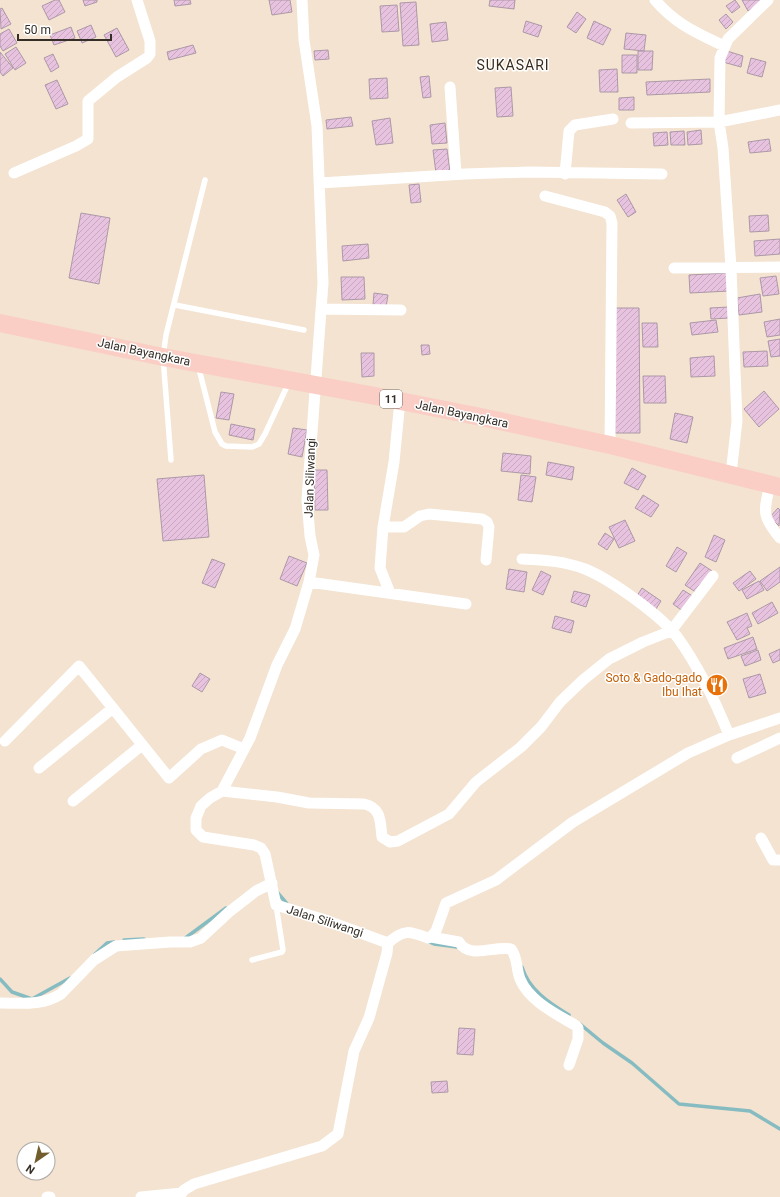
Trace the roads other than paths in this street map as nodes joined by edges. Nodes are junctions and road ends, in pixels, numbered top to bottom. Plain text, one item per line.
1 (138, 0) edge
2 (302, 0) edge
3 (655, 0) edge
4 (768, 0) edge
5 (724, 46) junction
6 (450, 86) dead end
7 (780, 110) edge
8 (613, 119) dead end
9 (719, 122) junction
10 (631, 123) dead end
11 (14, 174) dead end
12 (456, 174) junction
13 (565, 174) junction
14 (662, 174) dead end
15 (205, 180) dead end
16 (320, 183) junction
17 (545, 196) dead end
18 (780, 267) edge
19 (674, 268) dead end
20 (731, 268) junction
21 (175, 305) junction
22 (321, 309) junction
23 (401, 310) dead end
24 (0, 323) edge
25 (304, 330) dead end
26 (162, 358) junction
27 (198, 363) junction
28 (290, 380) junction
29 (314, 385) junction
30 (400, 401) junction
31 (610, 445) junction
32 (171, 460) dead end
33 (731, 474) junction
34 (775, 486) edge
35 (383, 527) junction
36 (780, 538) edge
37 (522, 559) dead end
38 (486, 560) dead end
39 (713, 576) dead end
40 (309, 582) junction
41 (390, 593) junction
42 (466, 604) dead end
43 (671, 631) junction
44 (113, 708) junction
45 (780, 718) edge
46 (729, 735) junction
47 (780, 738) edge
48 (4, 741) dead end
49 (142, 745) junction
50 (244, 749) junction
51 (738, 758) dead end
52 (39, 768) dead end
53 (222, 791) junction
54 (73, 801) dead end
55 (761, 838) dead end
56 (780, 860) edge
57 (272, 883) junction
58 (276, 905) junction
59 (431, 937) junction
60 (388, 945) junction
61 (252, 960) dead end
62 (0, 1003) edge
63 (569, 1065) dead end
64 (180, 1195) edge
65 (47, 1197) edge
66 (50, 1197) edge
67 (140, 1197) edge

1 - 11 street
2 - 16 street, Jalan Siliwangi
3 - 5 street
4 - 5 street
5 - 9 street
6 - 12 street
7 - 9 street
8 - 13 street
9 - 10 street
9 - 20 street
12 - 13 street
12 - 16 street
13 - 14 street
15 - 21 lane
16 - 22 street, Jalan Siliwangi
17 - 31 street
18 - 20 street
19 - 20 street
20 - 33 street
21 - 25 lane
21 - 26 lane
22 - 23 street
22 - 29 street, Jalan Siliwangi
24 - 26 highway, Jalan Bayangkara / 11
26 - 27 highway, Jalan Bayangkara / 11
26 - 32 lane
27 - 28 highway, Jalan Bayangkara / 11
27 - 28 lane
28 - 29 highway, Jalan Bayangkara / 11
29 - 30 highway, Jalan Bayangkara / 11
29 - 40 street, Jalan Siliwangi
30 - 31 highway, Jalan Bayangkara / 11
30 - 35 street
31 - 33 highway, Jalan Bayangkara / 11
33 - 34 highway, Jalan Bayangkara / 11
34 - 36 street
35 - 38 street
35 - 41 street
37 - 43 street
39 - 43 street
40 - 41 street
40 - 50 street, Jalan Siliwangi
41 - 42 street
43 - 46 street
43 - 53 street
44 - 48 street
44 - 49 street
44 - 52 street
45 - 46 street
46 - 59 street
47 - 51 street
49 - 50 street
49 - 54 street
50 - 53 street, Jalan Siliwangi
53 - 57 street, Jalan Siliwangi
55 - 56 street
57 - 58 street, Jalan Siliwangi
57 - 62 street
58 - 60 street, Jalan Siliwangi
58 - 61 lane
59 - 60 street
59 - 63 street
60 - 64 street
64 - 67 street
65 - 66 street

